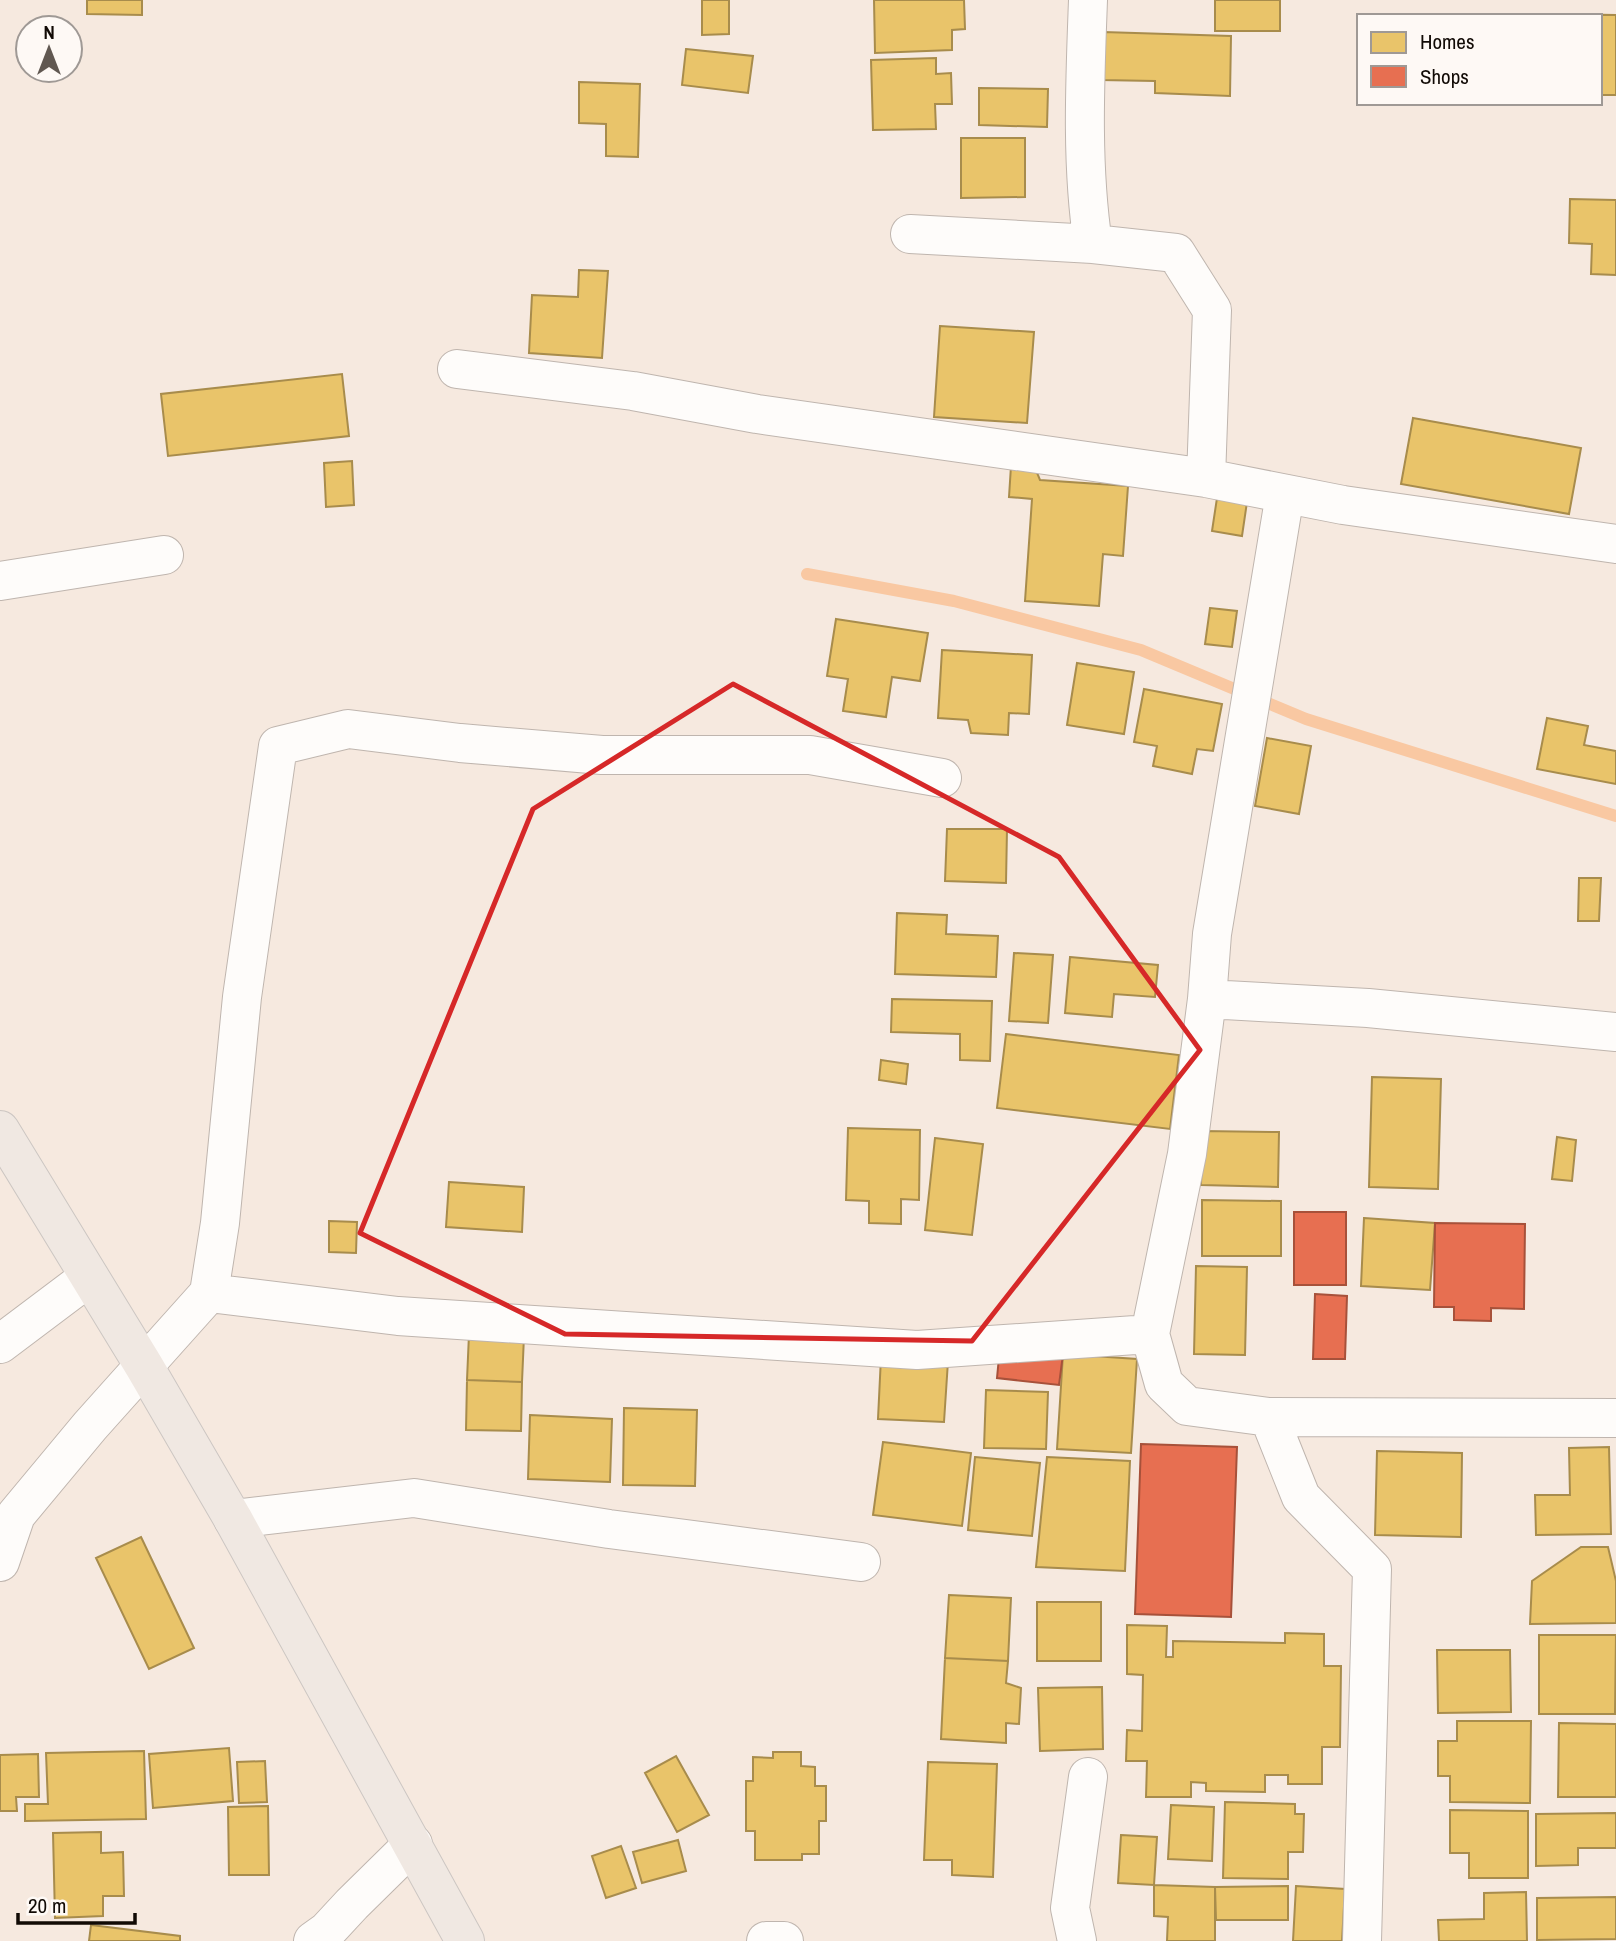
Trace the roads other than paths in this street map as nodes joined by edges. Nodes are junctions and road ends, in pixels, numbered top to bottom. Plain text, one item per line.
1 (1088, 0) edge
2 (910, 234) dead end
3 (1093, 244) junction
4 (457, 369) dead end
5 (1206, 478) junction
6 (1285, 494) junction
7 (1616, 544) edge
8 (164, 555) dead end
9 (0, 581) edge
10 (942, 778) dead end
11 (1207, 999) junction
12 (1616, 1032) edge
13 (0, 1131) edge
14 (89, 1277) junction
15 (209, 1293) junction
16 (1150, 1334) junction
17 (0, 1345) edge
18 (144, 1366) junction
19 (1269, 1417) junction
20 (1616, 1418) edge
21 (233, 1519) junction
22 (0, 1562) edge
23 (861, 1562) dead end
24 (1088, 1777) dead end
25 (413, 1844) junction
26 (313, 1941) edge
27 (465, 1941) edge
28 (766, 1941) edge
29 (784, 1941) edge
30 (1077, 1941) edge
31 (1362, 1941) edge

1 - 3 street
2 - 3 street
3 - 5 street
4 - 5 street
5 - 6 street
6 - 7 street
6 - 11 street
8 - 9 street
10 - 15 street
11 - 12 street
11 - 16 street
13 - 14 main road
14 - 17 street
14 - 18 main road
15 - 16 street
15 - 18 street
16 - 19 street
18 - 21 main road
18 - 22 street
19 - 20 street
19 - 31 street
21 - 23 street
21 - 25 main road
24 - 30 street
25 - 26 street
25 - 27 main road
28 - 29 street

